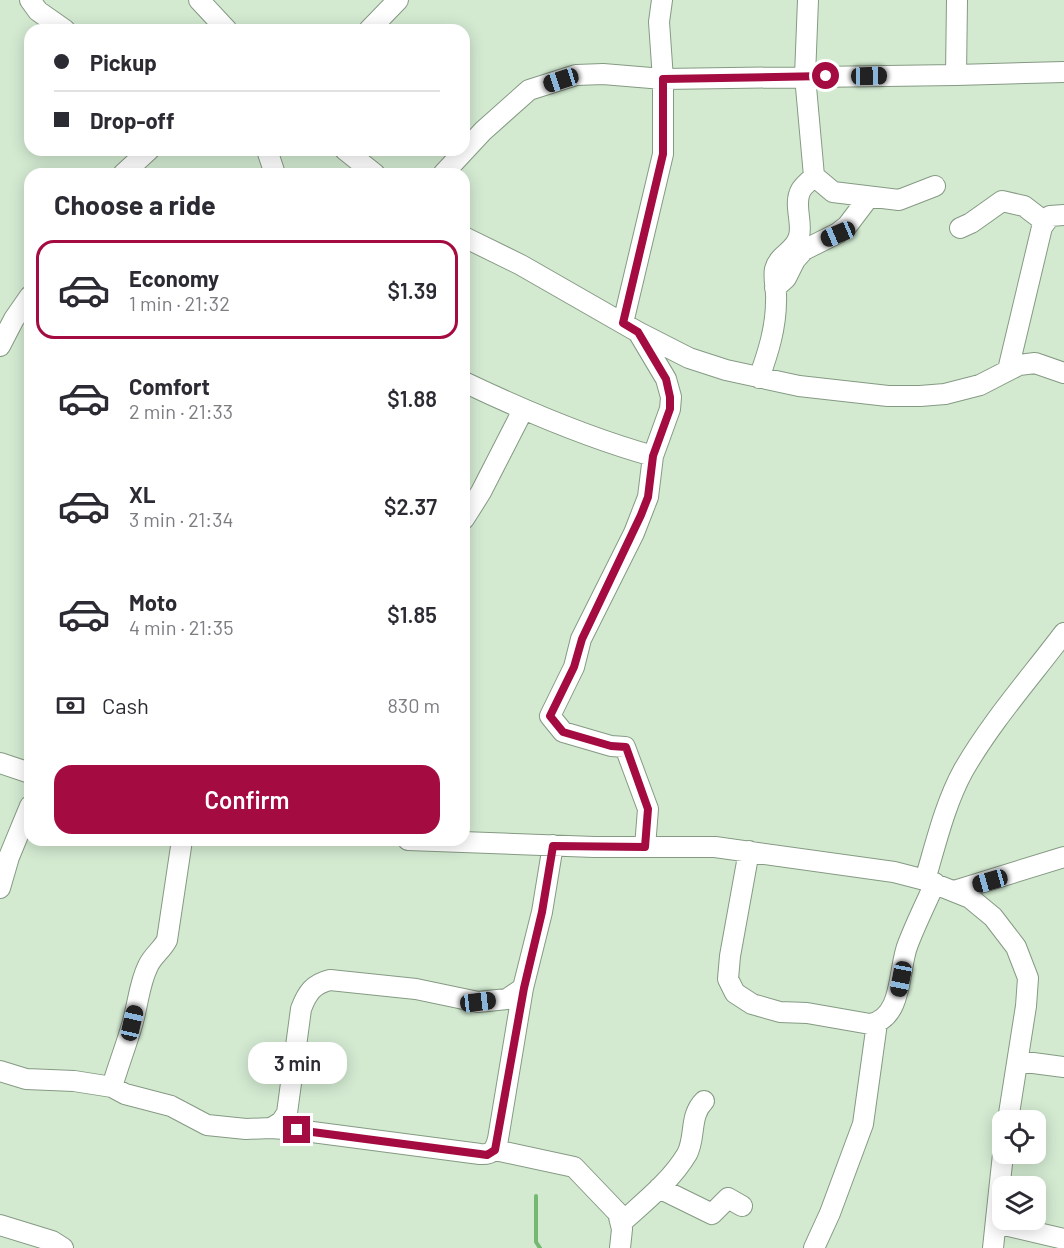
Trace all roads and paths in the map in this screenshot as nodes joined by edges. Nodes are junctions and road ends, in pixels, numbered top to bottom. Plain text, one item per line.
1 (30, 0) edge
2 (199, 0) edge
3 (398, 0) edge
4 (662, 0) edge
5 (808, 0) edge
6 (957, 0) edge
7 (56, 24) edge
8 (221, 24) edge
9 (375, 24) edge
10 (1064, 72) edge
11 (956, 75) junction
12 (805, 76) junction
13 (663, 79) junction
14 (470, 145) edge
15 (142, 156) edge
16 (352, 156) edge
17 (460, 156) edge
18 (130, 168) edge
19 (368, 168) edge
20 (449, 168) edge
21 (814, 177) junction
22 (936, 186) dead end
23 (869, 197) junction
24 (1064, 215) edge
25 (1045, 222) junction
26 (960, 228) dead end
27 (470, 242) edge
28 (775, 288) junction
29 (24, 305) edge
30 (630, 328) junction
31 (0, 346) edge
32 (1008, 370) junction
33 (1064, 373) edge
34 (759, 378) junction
35 (470, 385) edge
36 (523, 410) junction
37 (653, 456) junction
38 (470, 509) edge
39 (1064, 633) edge
40 (0, 763) edge
41 (24, 771) edge
42 (24, 821) edge
43 (470, 843) edge
44 (181, 846) edge
45 (553, 846) junction
46 (645, 847) junction
47 (750, 851) junction
48 (1064, 858) edge
49 (930, 881) junction
50 (0, 888) edge
51 (954, 891) junction
52 (524, 988) junction
53 (877, 1023) junction
54 (1018, 1061) junction
55 (1064, 1067) edge
56 (0, 1071) edge
57 (112, 1087) junction
58 (704, 1101) dead end
59 (1010, 1110) edge
60 (271, 1128) junction
61 (495, 1150) junction
62 (659, 1188) junction
63 (742, 1206) dead end
64 (621, 1222) junction
65 (0, 1225) edge
66 (995, 1230) edge
67 (1026, 1230) edge
68 (1064, 1239) edge
69 (63, 1248) edge
70 (620, 1248) edge
71 (814, 1248) edge
72 (993, 1248) edge

1 - 7 street
2 - 8 street
3 - 9 street
4 - 13 street
5 - 12 street
6 - 11 street
10 - 11 street
11 - 12 street
12 - 13 street
12 - 21 street
13 - 14 street
13 - 30 street
15 - 18 street
16 - 19 street
17 - 20 street
21 - 23 street
21 - 28 street
22 - 23 street
23 - 28 street
24 - 25 street
25 - 26 street
25 - 32 street
27 - 30 street
28 - 34 street
29 - 31 street
30 - 34 street
30 - 37 street
32 - 33 street
32 - 34 street
35 - 36 street
36 - 37 street
36 - 38 street
37 - 46 street
39 - 49 street
40 - 41 street
42 - 50 street
43 - 45 street
44 - 57 street
45 - 46 street
45 - 52 street
46 - 47 street
47 - 49 street
47 - 53 street
48 - 51 street
49 - 51 street
49 - 53 street
51 - 54 street
52 - 60 street
52 - 61 street
53 - 71 street
54 - 55 street
54 - 59 street
56 - 57 street
57 - 60 street
58 - 62 street
60 - 61 street
61 - 64 street
62 - 63 street
62 - 64 street
64 - 70 street
65 - 69 street
66 - 72 street
67 - 68 street

